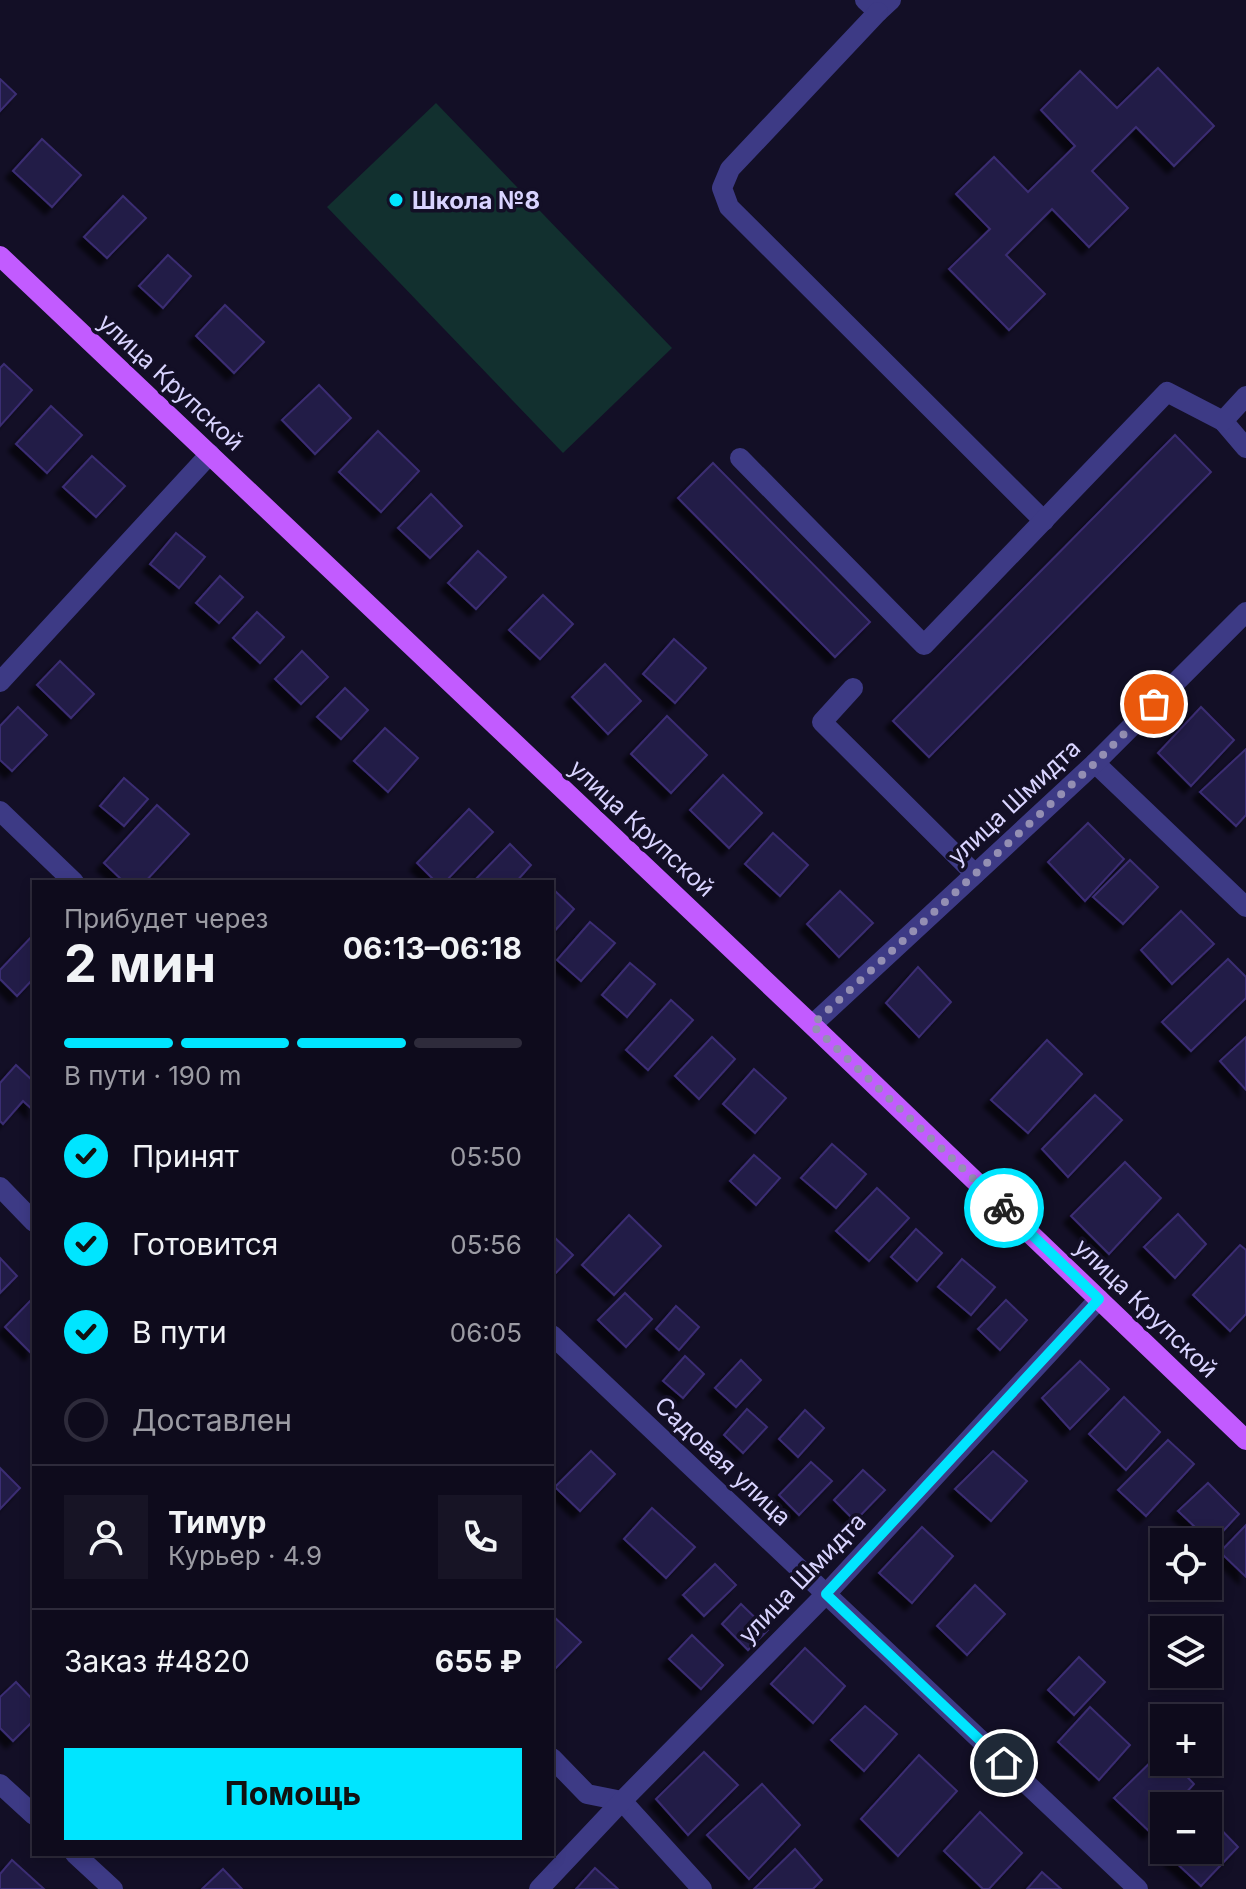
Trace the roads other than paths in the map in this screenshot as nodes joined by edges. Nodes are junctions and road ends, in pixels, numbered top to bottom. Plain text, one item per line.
1 (878, 4) edge
2 (0, 256) edge
3 (1246, 396) edge
4 (1223, 421) junction
5 (1246, 448) edge
6 (210, 454) junction
7 (740, 458) dead end
8 (1044, 521) junction
9 (1246, 612) edge
10 (0, 682) edge
11 (853, 688) dead end
12 (1095, 763) junction
13 (0, 811) edge
14 (975, 874) junction
15 (72, 880) edge
16 (1246, 907) edge
17 (812, 1025) junction
18 (0, 1187) edge
19 (32, 1220) edge
20 (1099, 1299) junction
21 (554, 1337) edge
22 (1246, 1440) edge
23 (826, 1594) junction
24 (554, 1760) edge
25 (0, 1784) edge
26 (622, 1801) junction
27 (32, 1813) edge
28 (77, 1856) edge
29 (113, 1889) edge
30 (539, 1889) edge
31 (702, 1889) edge
32 (1138, 1889) edge

1 - 8 street
2 - 6 main road, улица Крупской
3 - 4 street
4 - 5 street
4 - 8 street
6 - 10 street
6 - 17 main road, улица Крупской
7 - 8 street
9 - 12 street, улица Шмидта
11 - 14 street
12 - 14 street, улица Шмидта
12 - 16 street
13 - 15 street
14 - 17 street, улица Шмидта
17 - 20 main road, улица Крупской
18 - 19 street
20 - 22 main road, улица Крупской
20 - 23 street, улица Шмидта
21 - 23 street, Садовая улица
23 - 26 street, улица Шмидта
23 - 32 street, Садовая улица
24 - 26 street
25 - 27 street
26 - 30 street, улица Шмидта
26 - 31 street
28 - 29 street

